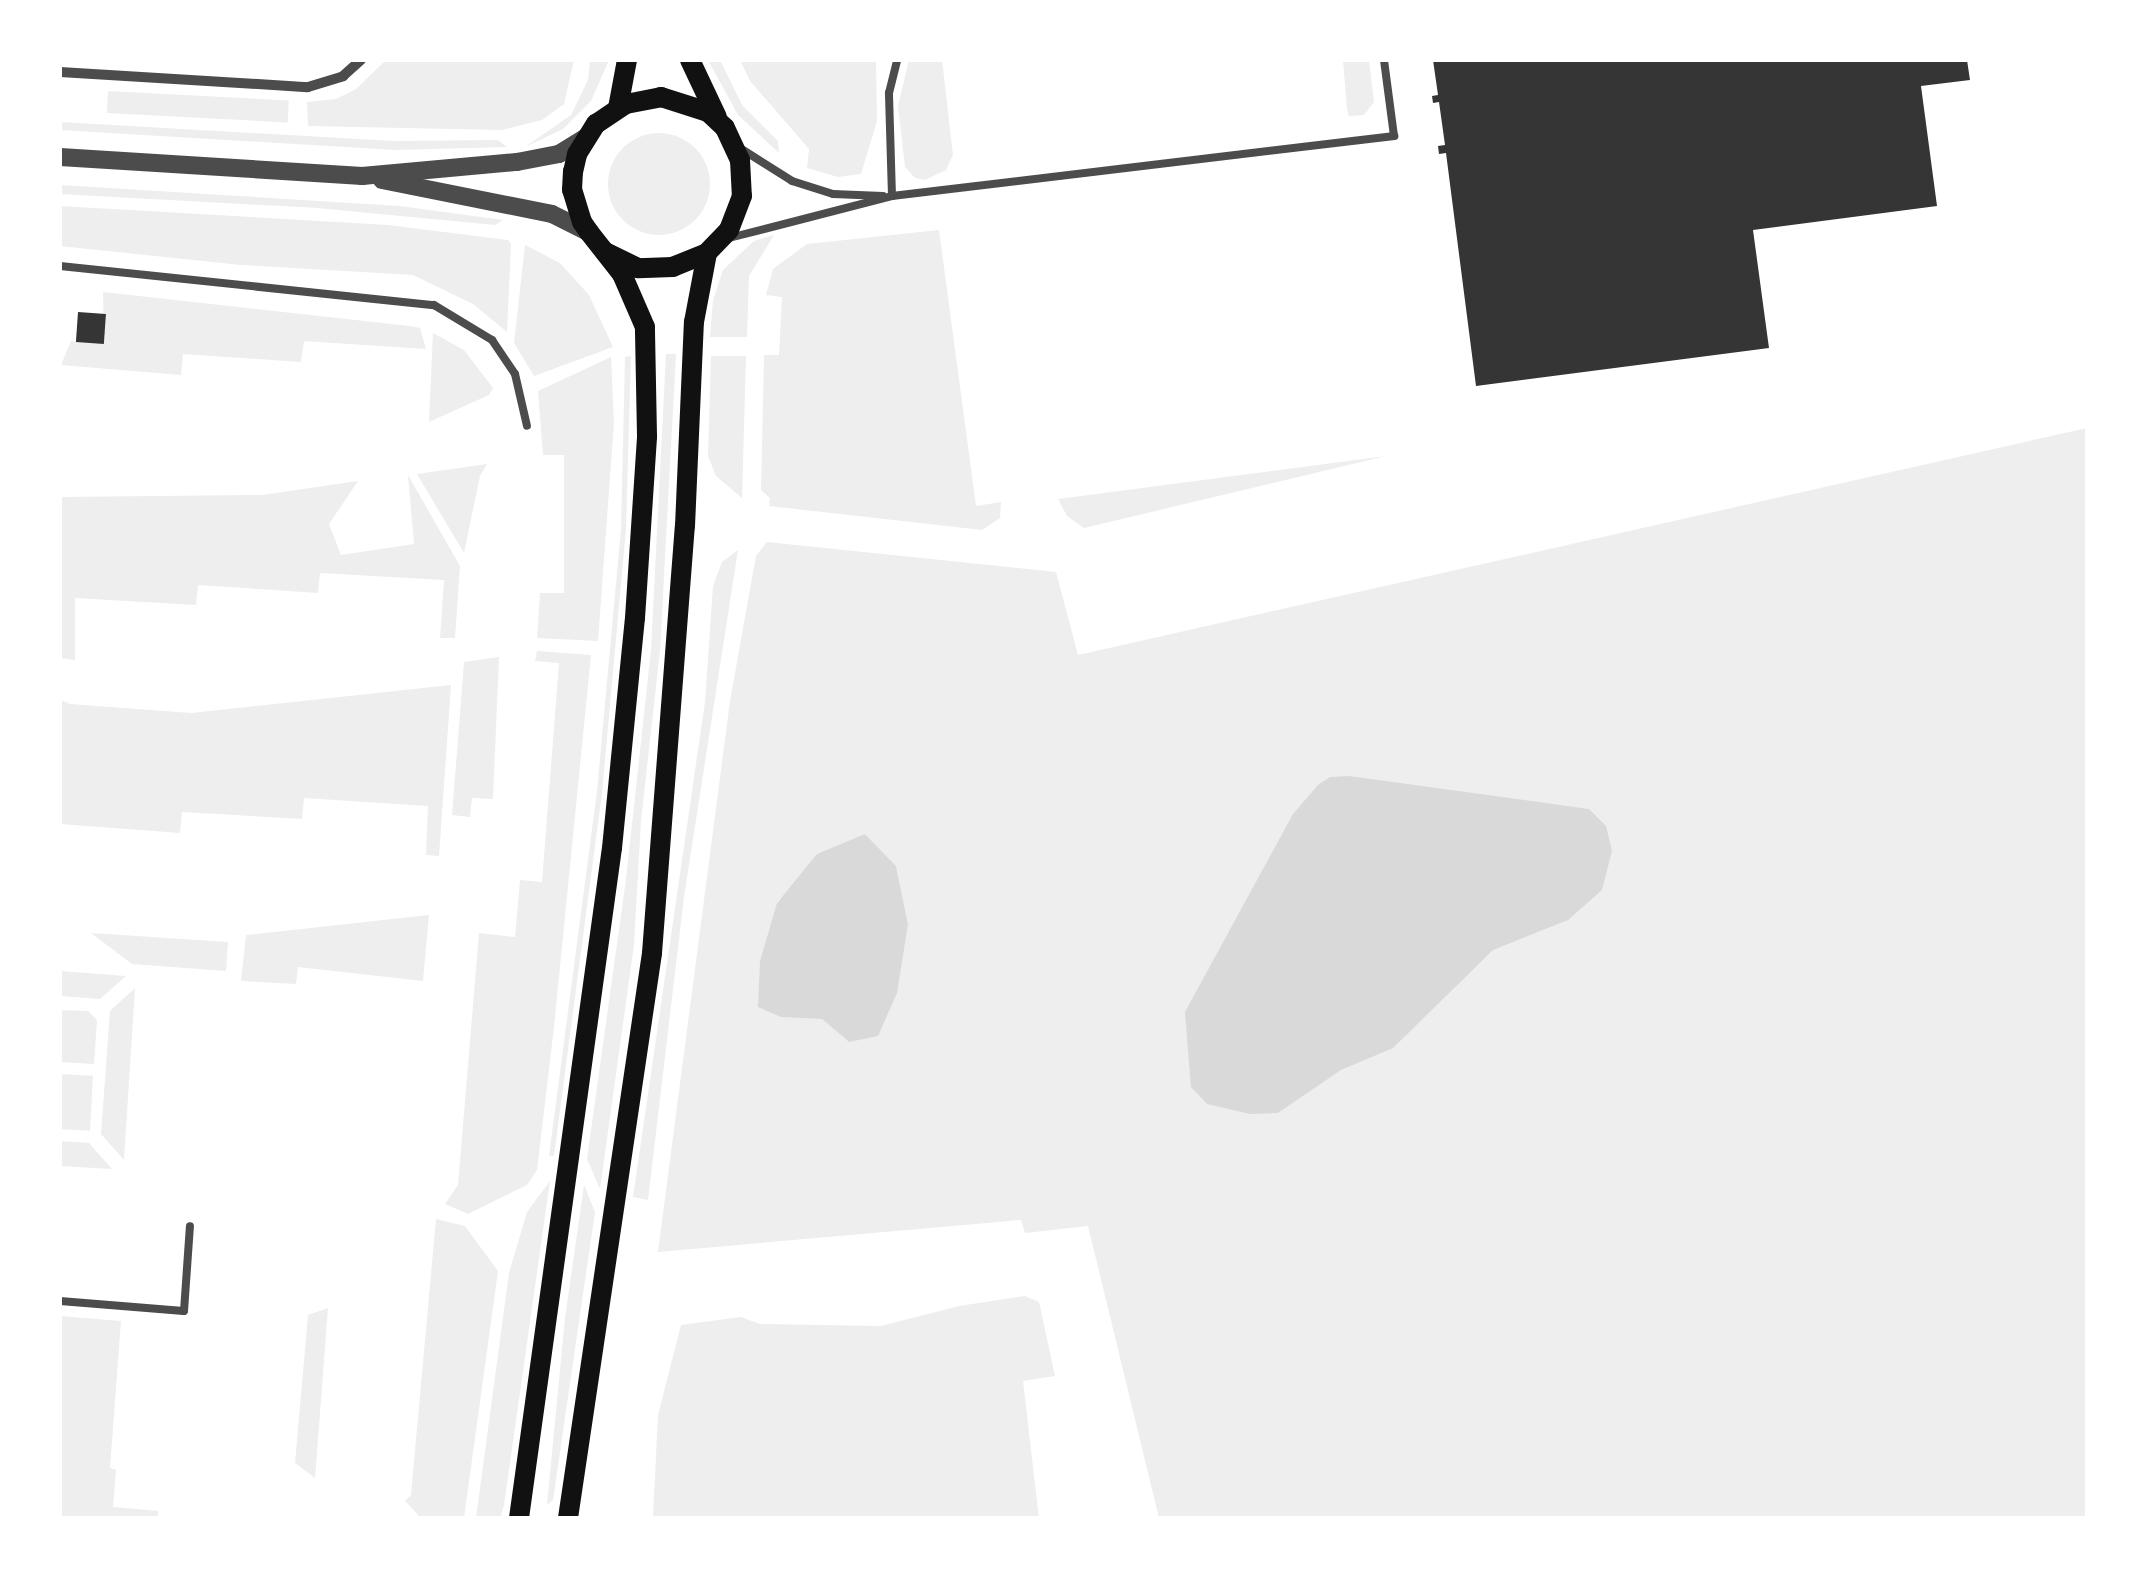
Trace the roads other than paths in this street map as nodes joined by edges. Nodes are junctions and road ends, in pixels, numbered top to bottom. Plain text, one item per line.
1 (361, 60) edge
2 (626, 60) edge
3 (690, 60) edge
4 (896, 60) edge
5 (1384, 60) edge
6 (60, 72) edge
7 (618, 108) junction
8 (721, 123) junction
9 (585, 138) junction
10 (733, 143) junction
11 (60, 158) edge
12 (362, 176) junction
13 (892, 196) junction
14 (589, 232) junction
15 (714, 247) junction
16 (605, 252) junction
17 (60, 266) edge
18 (526, 426) dead end
19 (190, 1226) dead end
20 (60, 1302) edge
21 (519, 1518) edge
22 (568, 1518) edge

1 - 6 street
2 - 7 main road
3 - 8 main road
4 - 13 lane
5 - 13 lane
7 - 8 main road
7 - 9 main road
8 - 10 main road
9 - 12 street
9 - 14 main road
10 - 13 lane
10 - 15 main road
11 - 12 street
12 - 14 street
13 - 15 lane
14 - 16 main road
15 - 16 main road
15 - 22 main road
16 - 21 main road
17 - 18 lane
19 - 20 lane

